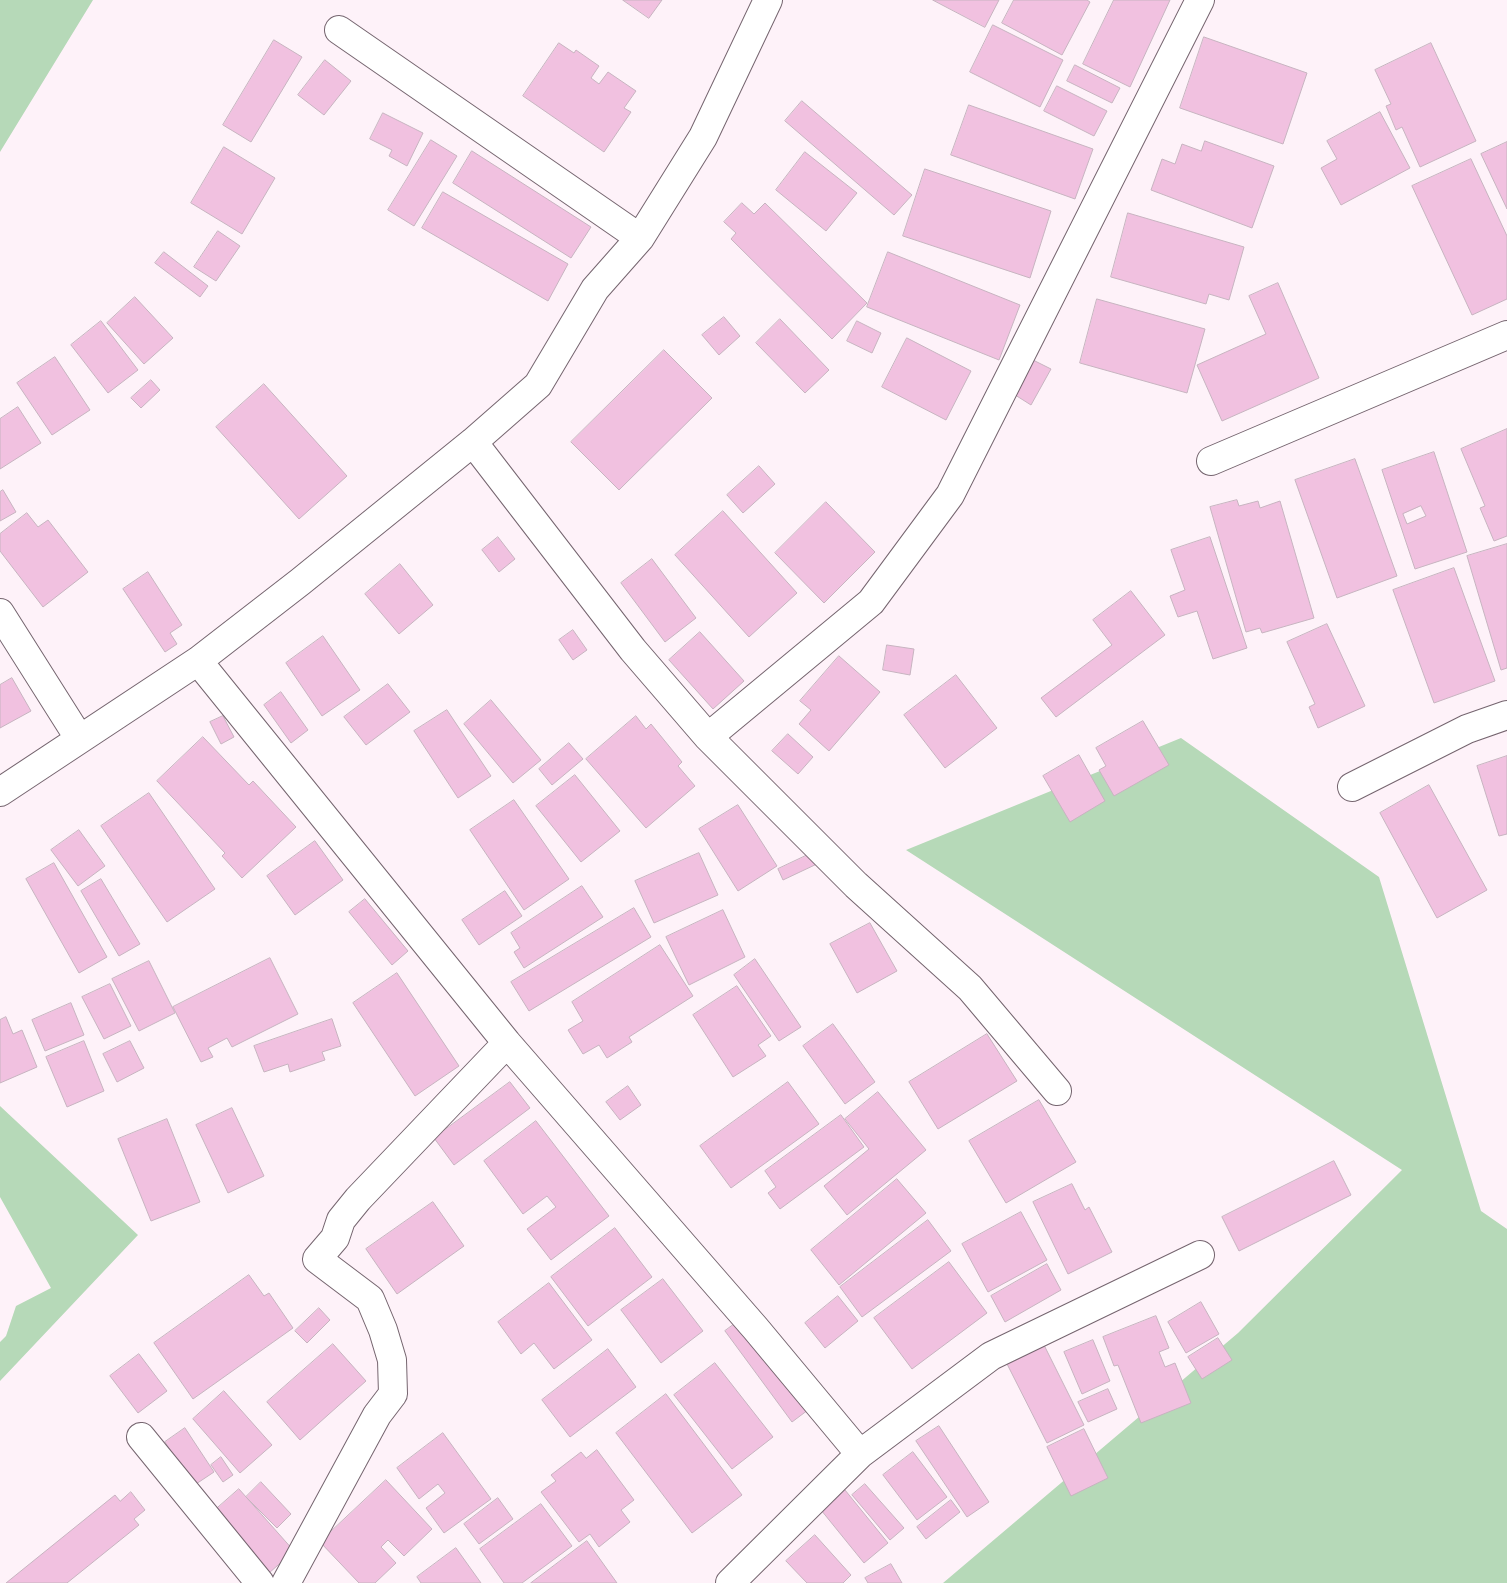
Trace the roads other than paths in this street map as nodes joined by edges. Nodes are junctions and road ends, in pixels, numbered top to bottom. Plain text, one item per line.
1 (768, 0) edge
2 (1200, 0) edge
3 (339, 30) dead end
4 (640, 238) junction
5 (1507, 335) edge
6 (473, 442) junction
7 (1211, 461) dead end
8 (0, 613) edge
9 (198, 661) junction
10 (1507, 715) edge
11 (708, 737) junction
12 (79, 738) junction
13 (1352, 787) dead end
14 (0, 792) edge
15 (507, 1043) junction
16 (1057, 1091) dead end
17 (1200, 1255) dead end
18 (141, 1438) dead end
19 (860, 1454) junction
20 (260, 1583) edge
21 (286, 1583) edge
22 (730, 1583) edge

1 - 4 street
2 - 11 street
3 - 4 street
4 - 6 street
5 - 7 street
6 - 9 street
6 - 11 street
8 - 12 street
9 - 12 street
9 - 15 street
10 - 13 street
11 - 16 street
12 - 14 street
15 - 19 street
15 - 21 street
17 - 19 street
18 - 20 street
19 - 22 street

